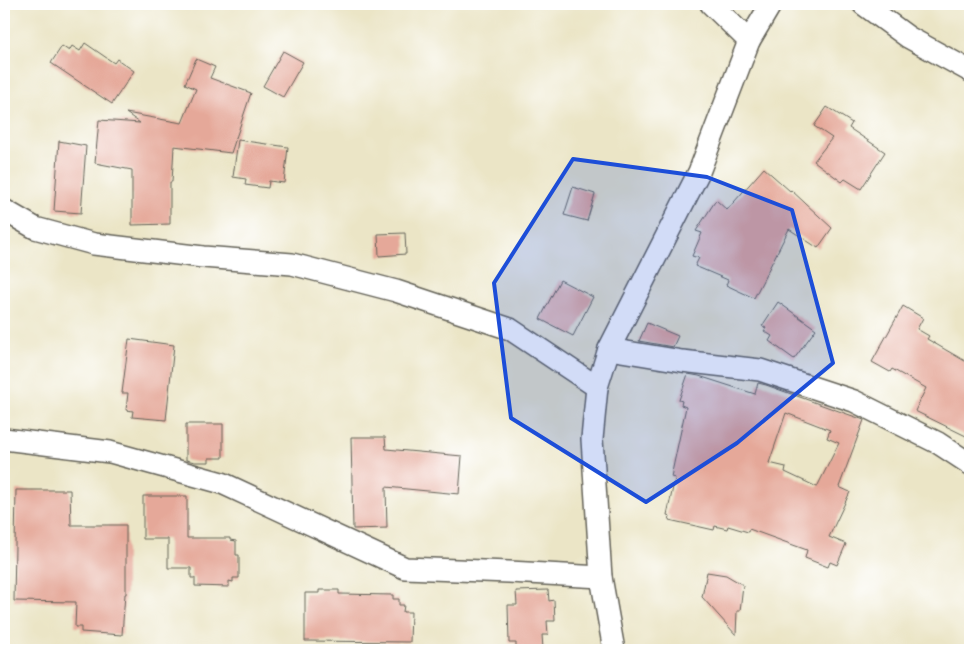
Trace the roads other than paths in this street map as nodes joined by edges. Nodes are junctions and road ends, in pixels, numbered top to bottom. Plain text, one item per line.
1 (711, 4) edge
2 (771, 4) edge
3 (863, 4) edge
4 (749, 41) junction
5 (970, 72) edge
6 (4, 210) edge
7 (609, 349) junction
8 (597, 387) junction
9 (4, 439) edge
10 (970, 464) edge
11 (601, 577) junction
12 (614, 650) edge

1 - 4 street
2 - 4 street
3 - 5 street
4 - 7 street
6 - 8 street
7 - 8 street
7 - 10 street
8 - 11 street
9 - 11 street
11 - 12 street

